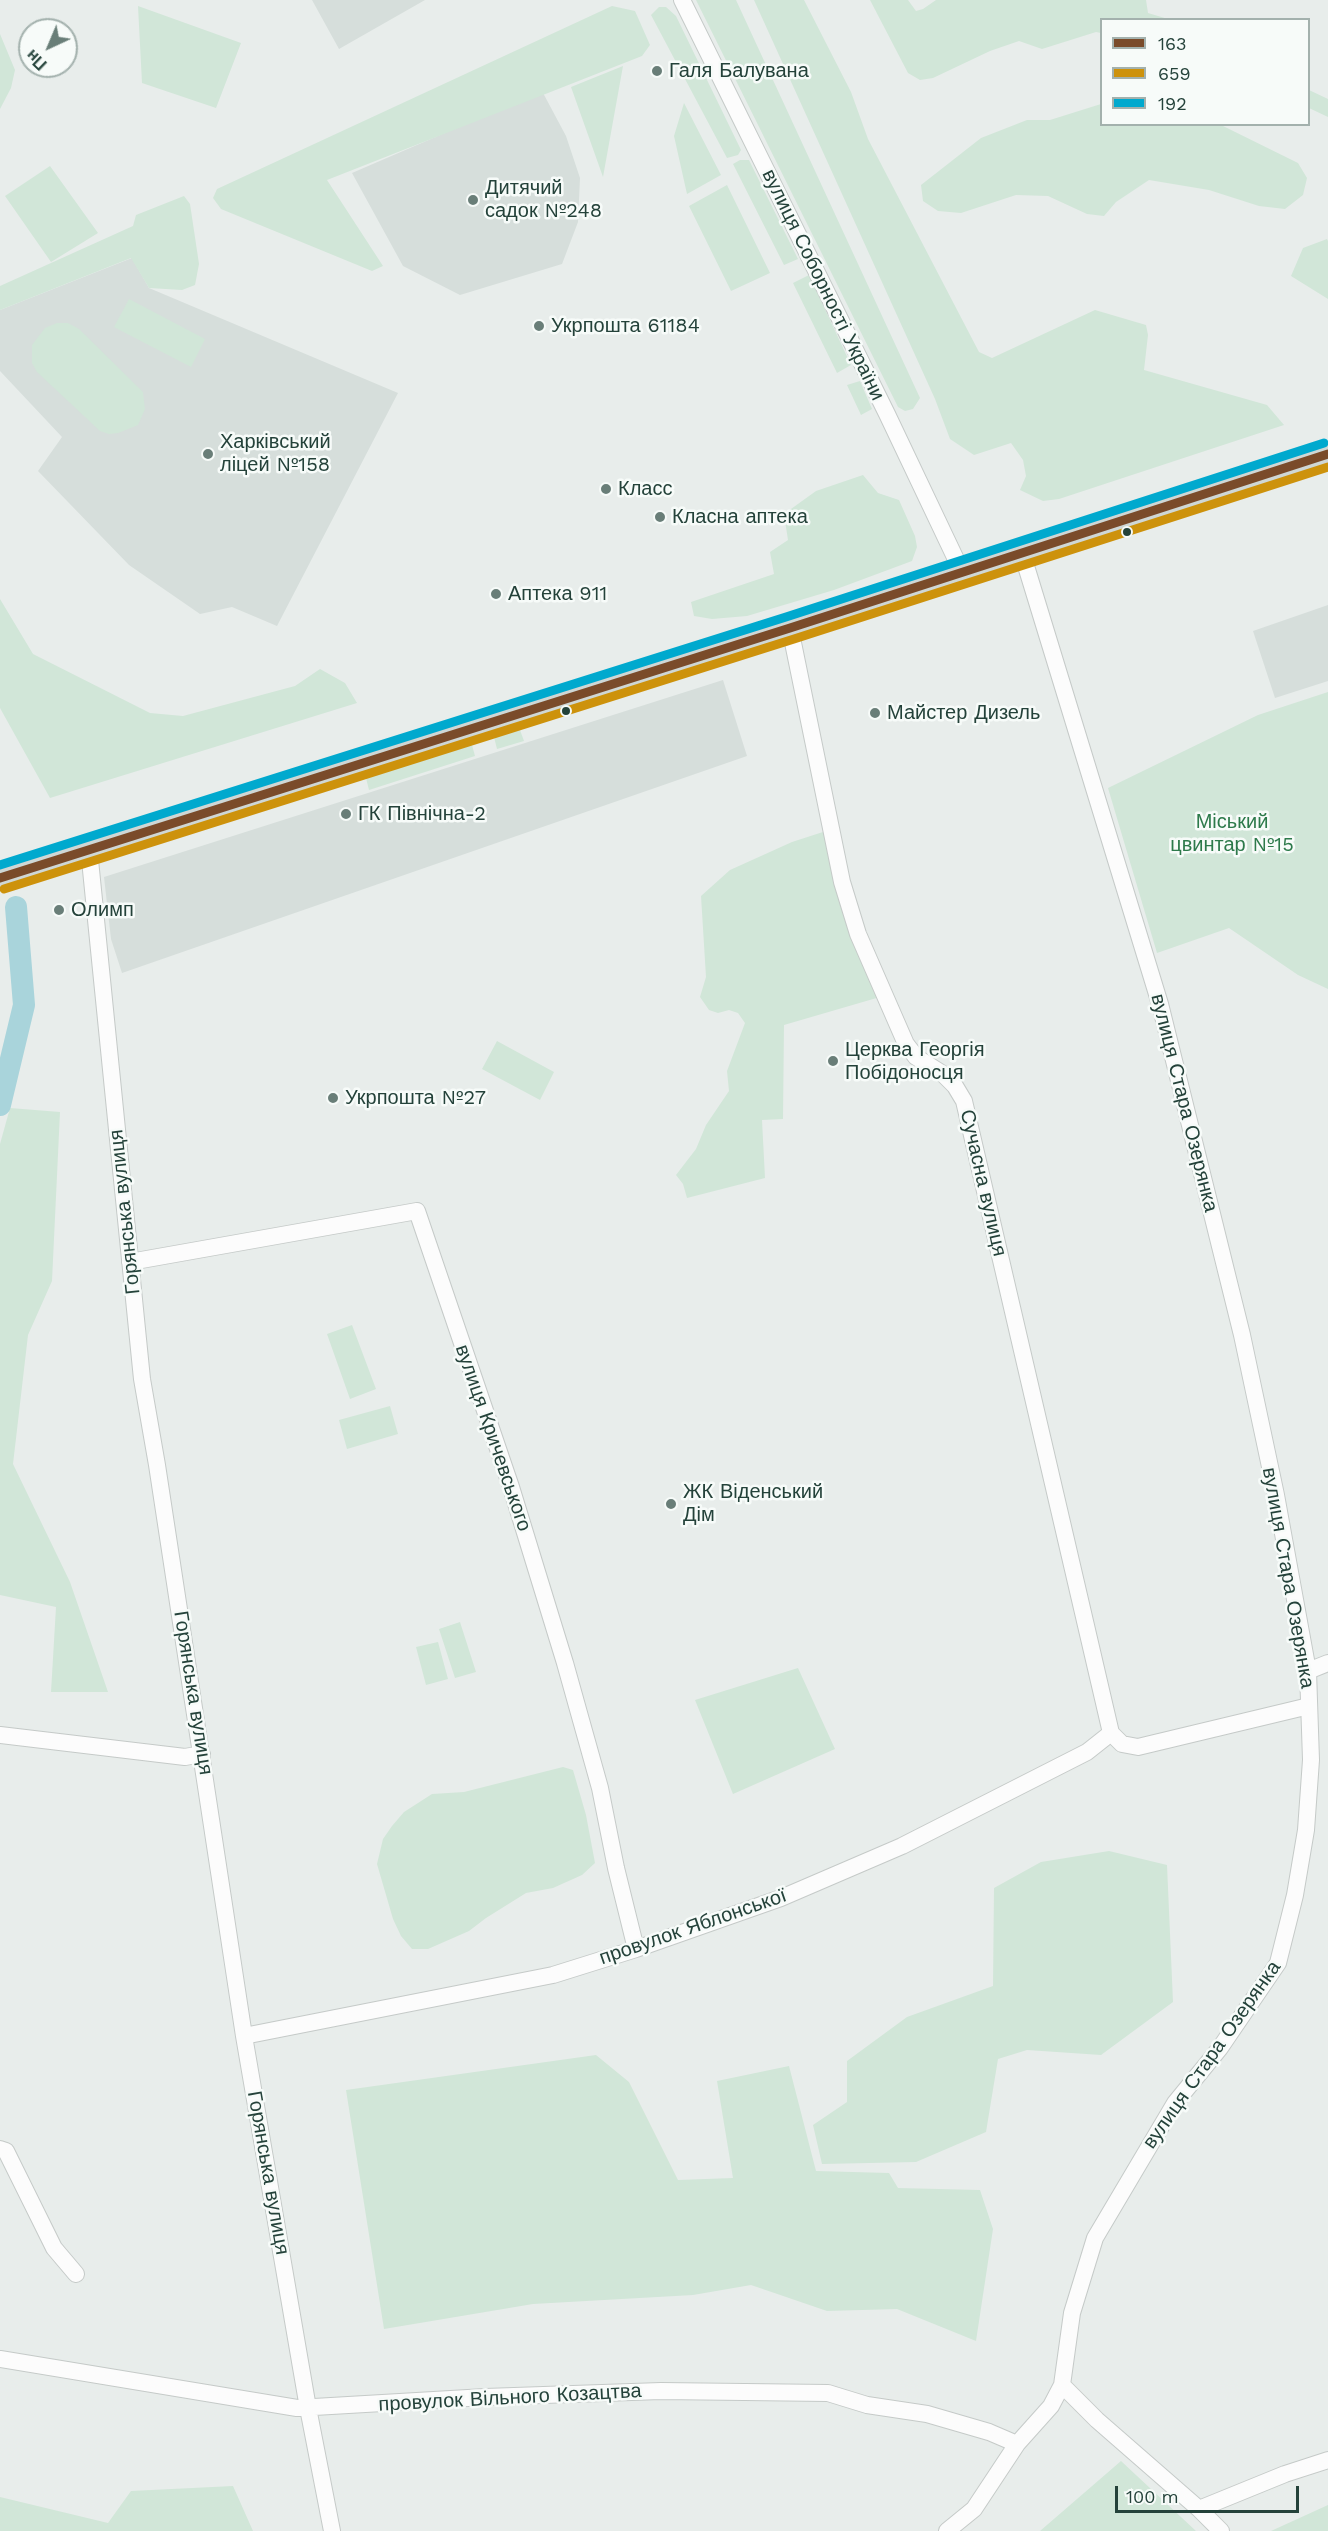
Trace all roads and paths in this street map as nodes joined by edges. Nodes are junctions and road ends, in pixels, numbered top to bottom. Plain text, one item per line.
1 (682, 0) edge
2 (1328, 454) edge
3 (1022, 553) junction
4 (962, 572) junction
5 (790, 628) junction
6 (89, 850) junction
7 (8, 875) edge
8 (130, 1262) junction
9 (1328, 1663) edge
10 (1308, 1671) junction
11 (1309, 1706) junction
12 (1111, 1733) junction
13 (0, 1735) edge
14 (202, 1754) junction
15 (636, 1949) junction
16 (244, 2036) junction
17 (0, 2150) edge
18 (76, 2274) dead end
19 (0, 2359) edge
20 (1062, 2385) junction
21 (309, 2408) junction
22 (1017, 2444) junction
23 (1328, 2460) edge
24 (1199, 2509) junction
25 (332, 2531) edge
26 (948, 2531) edge
27 (1221, 2531) edge

1 - 4 street, вулиця Соборності України
2 - 3 main road
3 - 4 main road
3 - 10 street, вулиця Стара Озерянка
4 - 5 main road
5 - 6 main road
5 - 12 street, Сучасна вулиця
6 - 7 main road
6 - 8 street, Горянська вулиця
8 - 14 street, Горянська вулиця
8 - 15 street, вулиця Кричевського
9 - 10 street
10 - 11 street, вулиця Стара Озерянка
11 - 12 street
11 - 20 street, вулиця Стара Озерянка
12 - 15 street, провулок Яблонської
13 - 14 street
14 - 16 street, Горянська вулиця
15 - 16 street, провулок Яблонської
16 - 21 street, Горянська вулиця
17 - 18 street
19 - 21 street, провулок Вільного Козацтва
20 - 22 street, вулиця Стара Озерянка
20 - 24 street
21 - 22 street, провулок Вільного Козацтва
21 - 25 street, Горянська вулиця
22 - 26 street, вулиця Стара Озерянка
23 - 24 street
24 - 27 street

